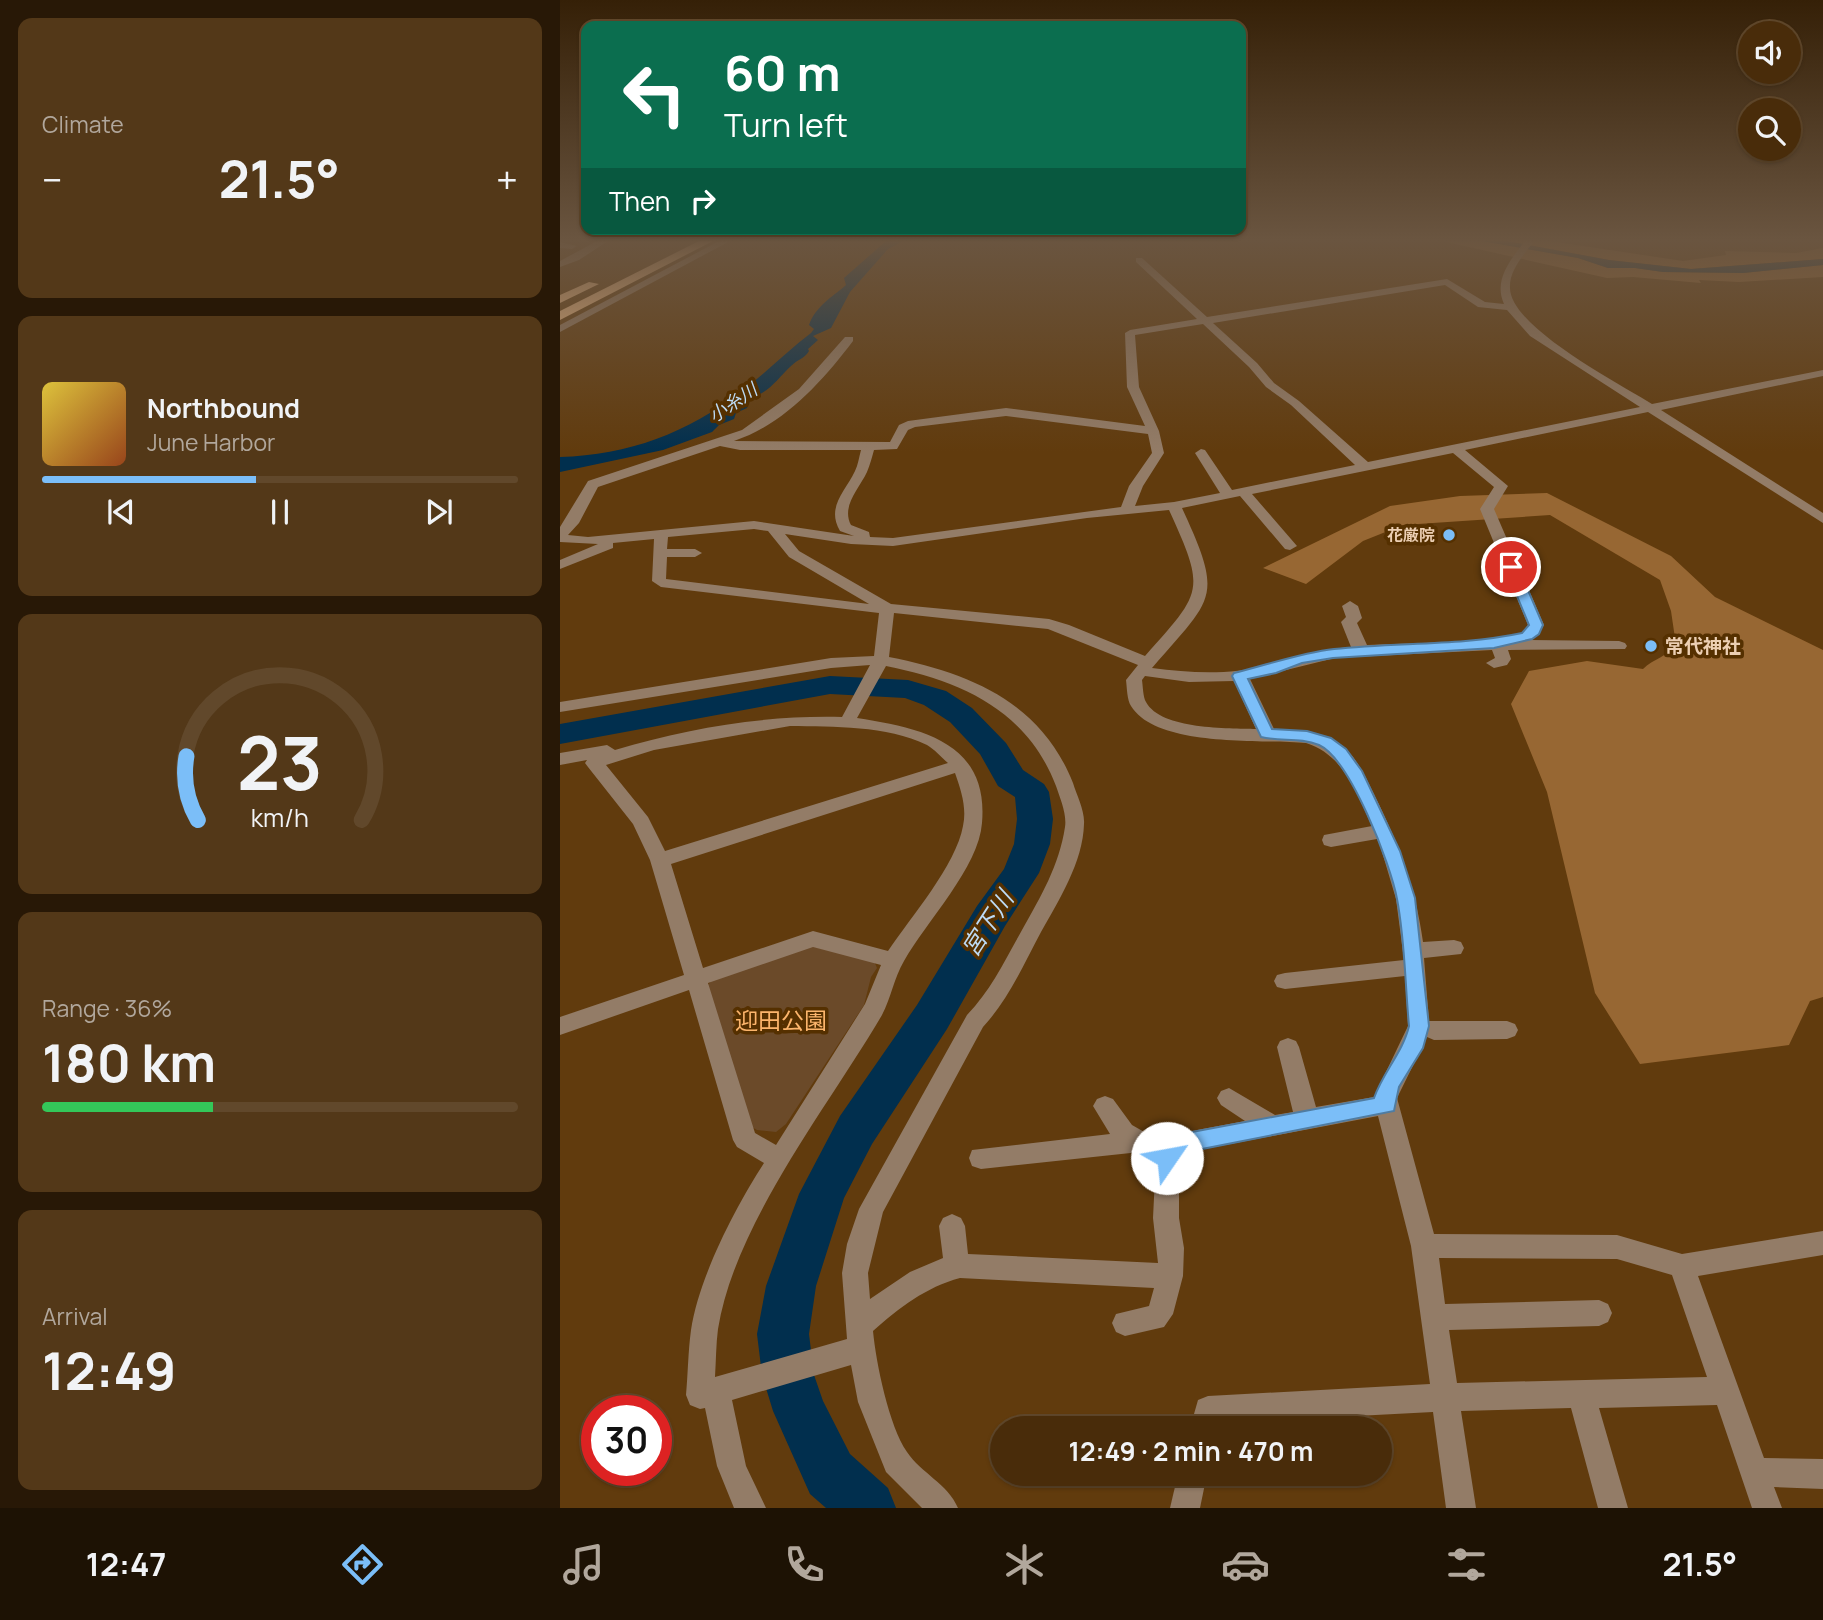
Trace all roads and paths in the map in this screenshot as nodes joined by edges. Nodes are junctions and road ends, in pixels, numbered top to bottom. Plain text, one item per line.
1 (592, 311) edge
2 (1195, 311) edge
3 (1265, 311) edge
4 (1513, 311) edge
5 (1205, 321) junction
6 (560, 329) edge
7 (849, 339) dead end
8 (1823, 373) edge
9 (1650, 409) junction
10 (1153, 431) junction
11 (723, 443) junction
12 (868, 447) junction
13 (1456, 449) junction
14 (1201, 453) dead end
15 (1365, 467) junction
16 (1243, 492) junction
17 (1228, 495) junction
18 (1174, 506) junction
19 (1126, 510) junction
20 (1823, 519) edge
21 (772, 527) junction
22 (661, 534) junction
23 (560, 536) edge
24 (617, 539) junction
25 (893, 542) junction
26 (1290, 546) dead end
27 (695, 552) dead end
28 (660, 553) junction
29 (833, 556) dead end
30 (560, 565) edge
31 (816, 568) junction
32 (1350, 606) dead end
33 (887, 608) junction
34 (1496, 644) junction
35 (1619, 646) dead end
36 (1360, 651) junction
37 (880, 661) junction
38 (1494, 663) dead end
39 (1144, 667) junction
40 (1240, 676) junction
41 (560, 707) edge
42 (849, 719) junction
43 (1267, 733) junction
44 (611, 751) dead end
45 (560, 759) edge
46 (961, 765) junction
47 (1383, 831) junction
48 (1331, 841) dead end
49 (660, 860) junction
50 (1454, 948) dead end
51 (1413, 959) junction
52 (893, 960) junction
53 (695, 978) junction
54 (1285, 981) dead end
55 (560, 1026) edge
56 (1419, 1026) junction
57 (1507, 1030) dead end
58 (1288, 1047) dead end
59 (1229, 1098) dead end
60 (1387, 1104) junction
61 (1105, 1106) dead end
62 (1307, 1119) junction
63 (1271, 1125) junction
64 (1138, 1142) junction
65 (1170, 1150) junction
66 (981, 1158) dead end
67 (780, 1159) junction
68 (952, 1226) dead end
69 (1823, 1242) edge
70 (1424, 1246) junction
71 (960, 1266) junction
72 (1682, 1266) junction
73 (1170, 1276) junction
74 (1599, 1313) dead end
75 (1434, 1317) junction
76 (1125, 1323) dead end
77 (857, 1342) junction
78 (722, 1389) junction
79 (1724, 1391) junction
80 (1581, 1394) junction
81 (1445, 1397) junction
82 (1206, 1416) edge
83 (1756, 1472) junction
84 (1823, 1474) edge
85 (1190, 1486) edge
86 (751, 1508) edge
87 (943, 1508) edge
88 (1185, 1508) edge
89 (1461, 1508) edge
90 (1613, 1508) edge
91 (1767, 1508) edge

1 - 6 street
2 - 5 street
3 - 5 street
4 - 9 street
5 - 10 street
5 - 15 street
7 - 11 street
8 - 9 street
9 - 13 street
9 - 20 street
10 - 12 street
10 - 19 street
11 - 12 street
11 - 23 street
12 - 25 street
13 - 15 street
13 - 34 street
14 - 17 street
15 - 16 street
16 - 17 street
16 - 26 street
17 - 18 street
18 - 19 street
18 - 39 street
19 - 25 street
21 - 22 street
21 - 25 street
21 - 31 street
22 - 24 street
22 - 28 street
23 - 24 street
24 - 30 street
27 - 28 street
28 - 33 street
29 - 31 street
31 - 33 street
32 - 36 street
33 - 37 street
33 - 39 street
34 - 35 street
34 - 36 street
34 - 38 street
36 - 40 street
37 - 41 street
37 - 42 street
37 - 77 street
39 - 40 street
39 - 43 street
40 - 43 street
42 - 46 street
42 - 49 street
43 - 47 street
44 - 45 street
46 - 49 street
46 - 52 street
47 - 48 street
47 - 51 street
49 - 53 street
50 - 51 street
51 - 54 street
51 - 56 street
52 - 53 street
52 - 67 street
53 - 55 street
53 - 67 street
56 - 57 street
56 - 60 street
58 - 62 street
59 - 63 street
60 - 62 street
60 - 70 street
61 - 64 street
62 - 63 street
63 - 65 street
64 - 65 street
64 - 66 street
65 - 73 street
67 - 78 street
68 - 71 street
69 - 72 street
70 - 72 street
70 - 75 street
71 - 73 street
71 - 77 street
72 - 79 street
73 - 76 street
74 - 75 street
75 - 81 street
77 - 78 street
77 - 87 street
78 - 86 street
79 - 80 street
79 - 83 street
80 - 81 street
80 - 90 street
81 - 82 street
81 - 89 street
83 - 84 street
83 - 91 street
85 - 88 street

